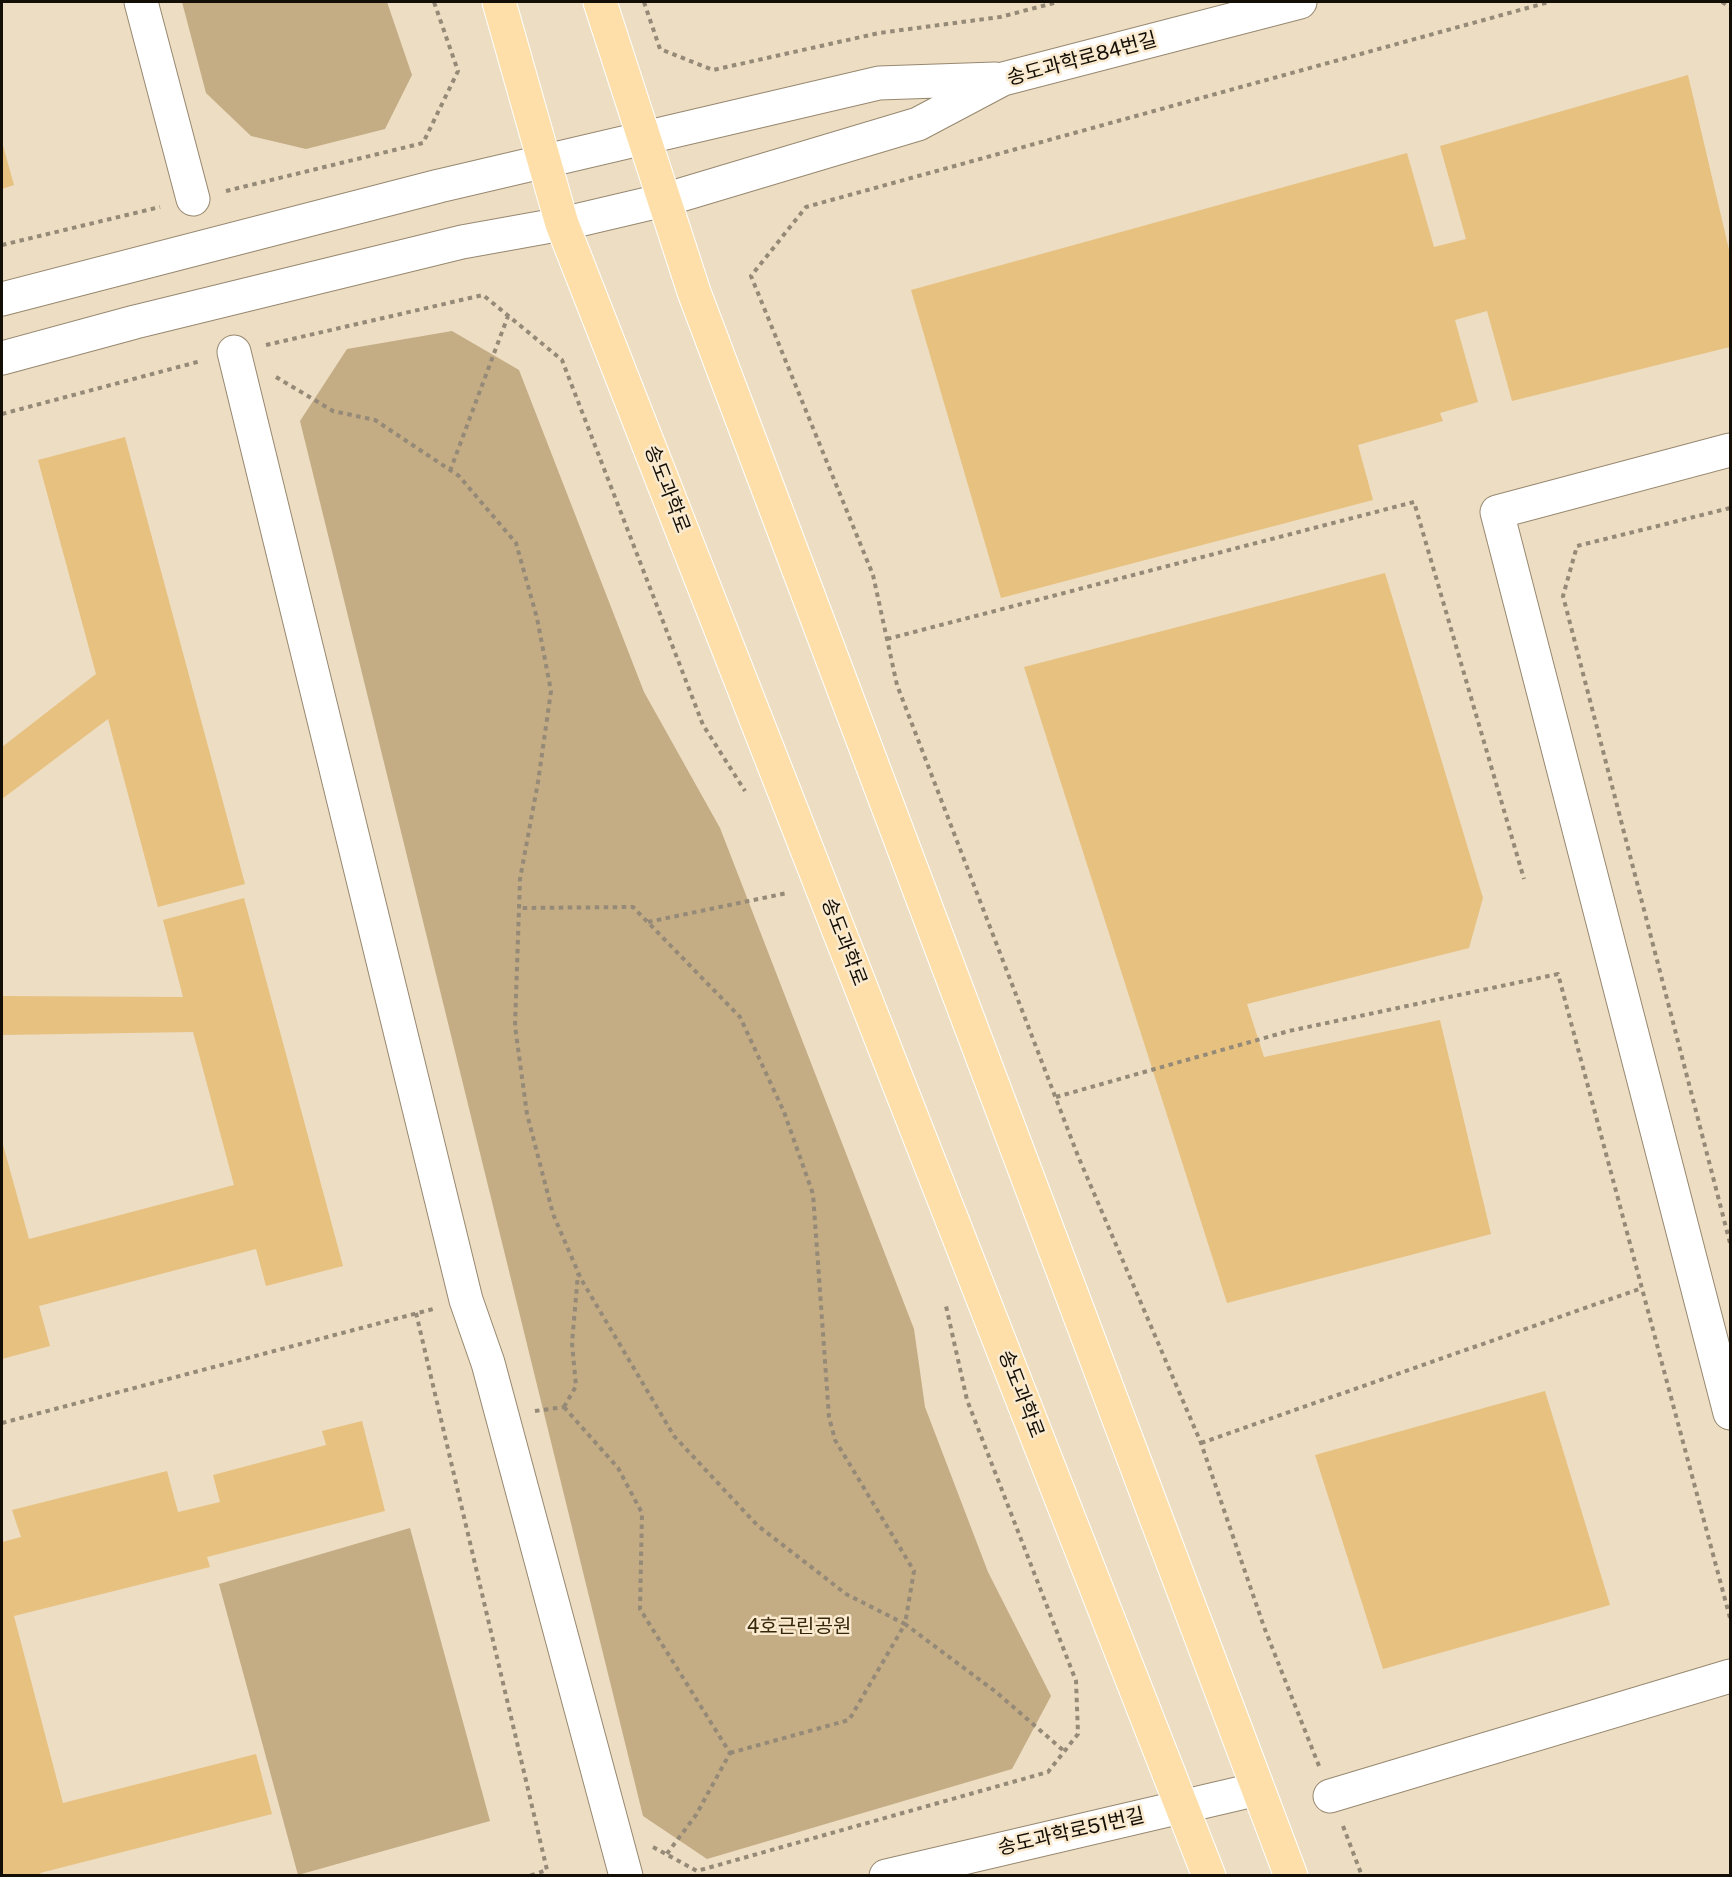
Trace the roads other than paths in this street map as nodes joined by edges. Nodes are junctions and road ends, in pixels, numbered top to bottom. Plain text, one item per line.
1 (141, 2) edge
2 (499, 2) edge
3 (600, 2) edge
4 (1300, 2) edge
5 (1003, 79) junction
6 (642, 136) junction
7 (544, 160) junction
8 (193, 199) road end
9 (664, 200) junction
10 (562, 224) junction
11 (2, 299) edge
12 (234, 352) road end
13 (2, 358) edge
14 (1731, 450) edge
15 (1731, 1413) edge
16 (1731, 1676) edge
17 (1257, 1789) junction
18 (1330, 1796) road end
19 (1183, 1806) junction
20 (626, 1875) edge
21 (885, 1875) edge
22 (1209, 1875) edge
23 (1291, 1875) edge

1 - 8 street
2 - 7 main road, 송도과학로
3 - 6 main road
4 - 5 street, 송도과학로84번길
5 - 6 street
5 - 9 street, 송도과학로84번길
6 - 7 street
6 - 9 main road
7 - 10 main road, 송도과학로
7 - 11 street
9 - 10 street, 송도과학로84번길
9 - 17 main road
10 - 13 street, 송도과학로84번길
10 - 19 main road, 송도과학로
12 - 20 street
14 - 15 street
16 - 18 street
17 - 19 street, 송도과학로51번길
17 - 23 main road
19 - 21 street, 송도과학로51번길
19 - 22 main road, 송도과학로

